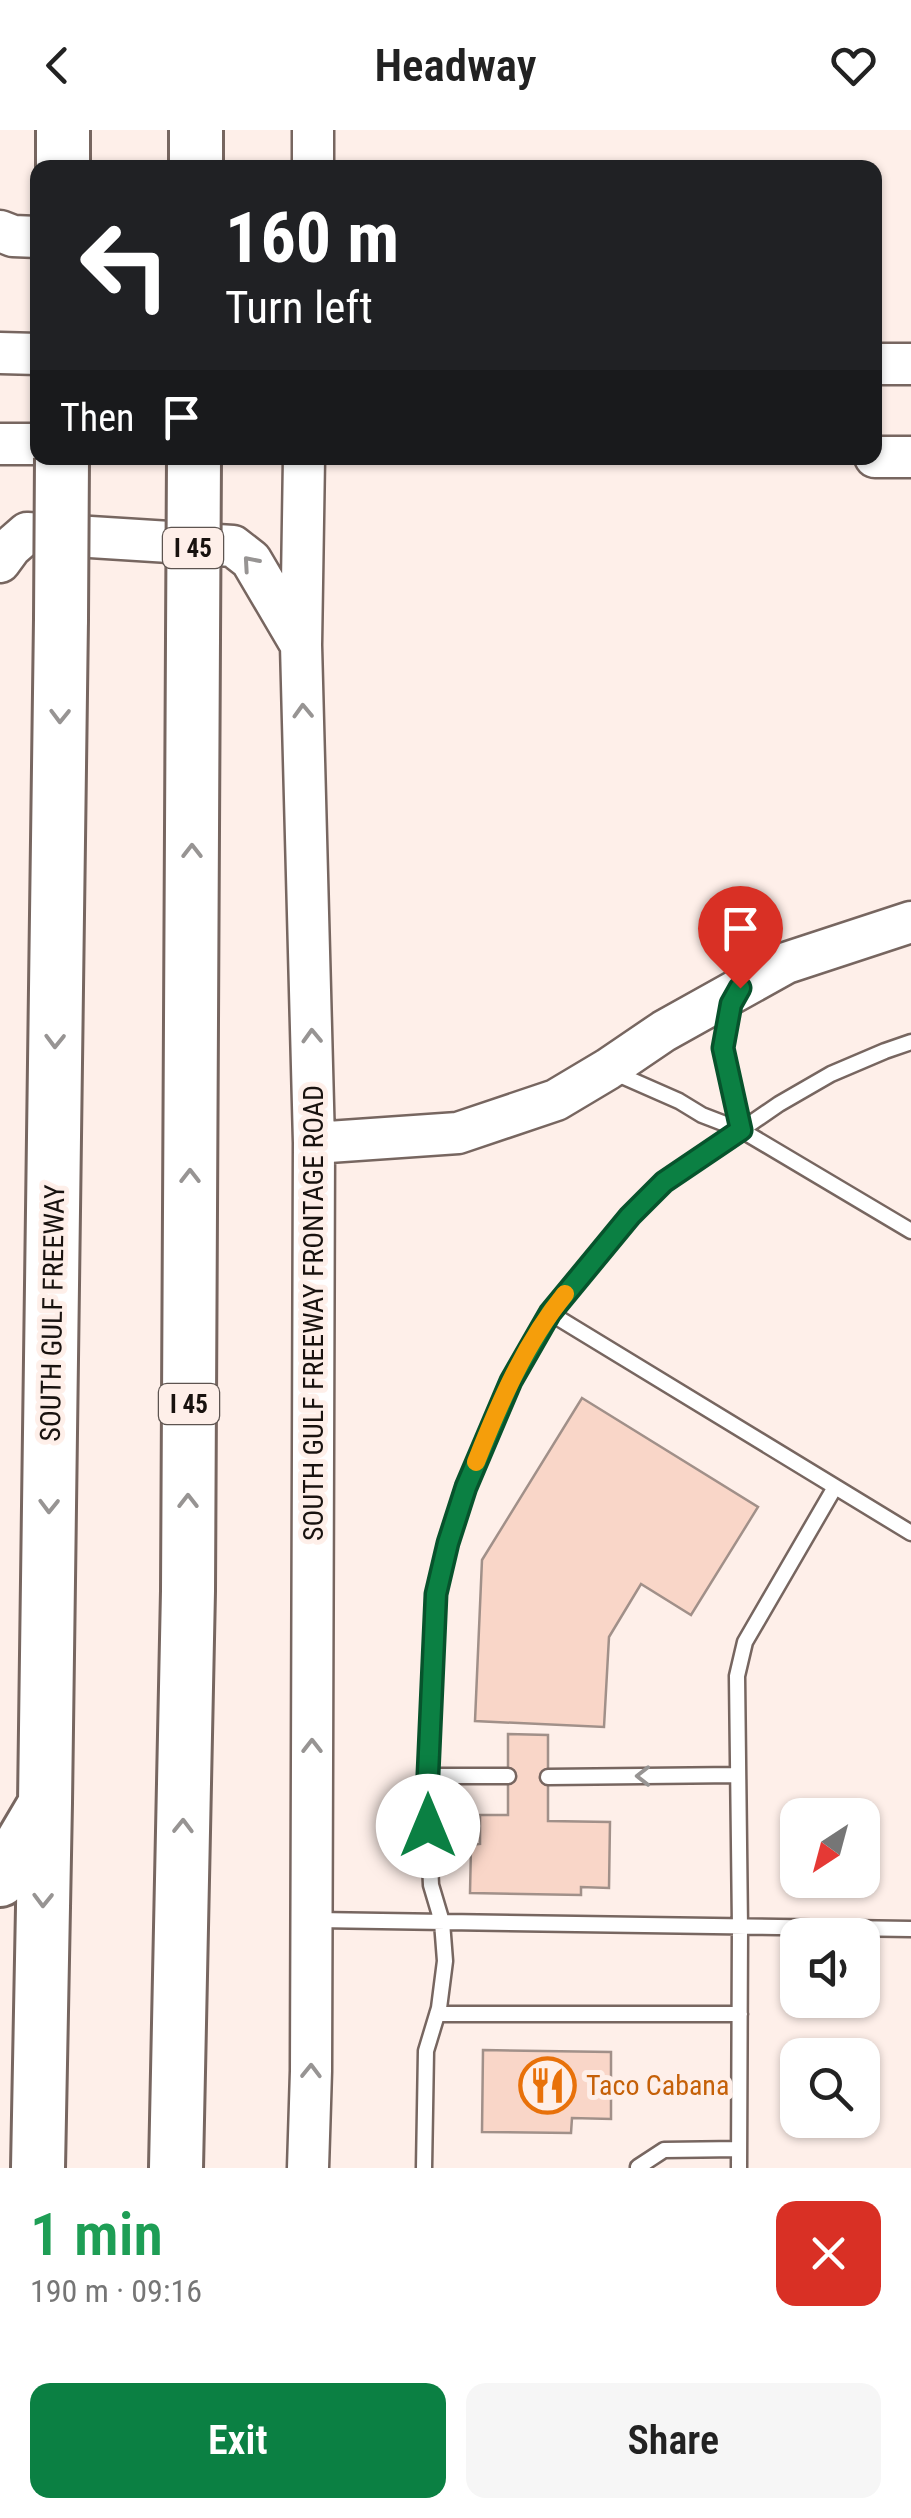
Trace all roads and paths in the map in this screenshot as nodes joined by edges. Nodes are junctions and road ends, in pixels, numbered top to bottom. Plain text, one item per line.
1 (63, 130) edge
2 (196, 130) edge
3 (63, 160) edge
4 (196, 160) edge
5 (0, 231) edge
6 (30, 236) edge
7 (0, 353) edge
8 (30, 354) edge
9 (882, 364) edge
10 (911, 364) edge
11 (0, 444) edge
12 (30, 444) edge
13 (882, 457) edge
14 (911, 458) edge
15 (62, 465) edge
16 (194, 465) edge
17 (304, 465) edge
18 (0, 562) edge
19 (301, 645) junction
20 (911, 922) edge
21 (740, 988) junction
22 (911, 1042) edge
23 (608, 1069) junction
24 (741, 1130) junction
25 (314, 1143) junction
26 (911, 1231) edge
27 (550, 1313) junction
28 (835, 1487) junction
29 (911, 1532) edge
30 (428, 1776) junction
31 (508, 1776) dead end
32 (548, 1776) dead end
33 (738, 1776) junction
34 (45, 1803) junction
35 (0, 1880) edge
36 (182, 1892) junction
37 (312, 1920) junction
38 (442, 1922) junction
39 (740, 1926) junction
40 (911, 1930) edge
41 (437, 2014) junction
42 (740, 2014) junction
43 (739, 2149) junction
44 (38, 2168) edge
45 (176, 2168) edge
46 (204, 2168) edge
47 (308, 2168) edge
48 (424, 2168) edge
49 (638, 2168) edge
50 (739, 2168) edge

1 - 3 highway
2 - 4 highway
5 - 6 main road
7 - 8 main road
9 - 10 main road
11 - 12 main road
13 - 14 main road
15 -> 34 highway, SOUTH GULF FREEWAY, bridge
36 -> 16 highway, I 45, bridge
17 - 19 main road, SOUTH GULF FREEWAY FRONTAGE ROAD
19 -> 18 main road
25 -> 19 main road, SOUTH GULF FREEWAY FRONTAGE ROAD
20 - 21 main road
21 - 23 main road
21 - 24 lane
22 - 24 lane
23 - 24 lane
23 - 25 main road
24 - 26 lane
24 - 27 lane
37 -> 25 main road, SOUTH GULF FREEWAY FRONTAGE ROAD
27 - 28 lane
27 - 30 lane
28 - 29 lane
28 - 33 lane
30 - 31 lane
30 - 38 lane
33 -> 32 lane
33 - 39 lane
34 - 35 highway
34 -> 44 highway, SOUTH GULF FREEWAY
36 - 45 highway, I 45
36 - 46 highway
37 - 38 lane
47 -> 37 main road, SOUTH GULF FREEWAY FRONTAGE ROAD
38 - 39 lane
38 - 41 lane
39 - 40 lane
39 - 42 lane
41 - 42 lane
41 - 48 lane
42 - 43 lane
43 - 49 lane
43 - 50 lane

